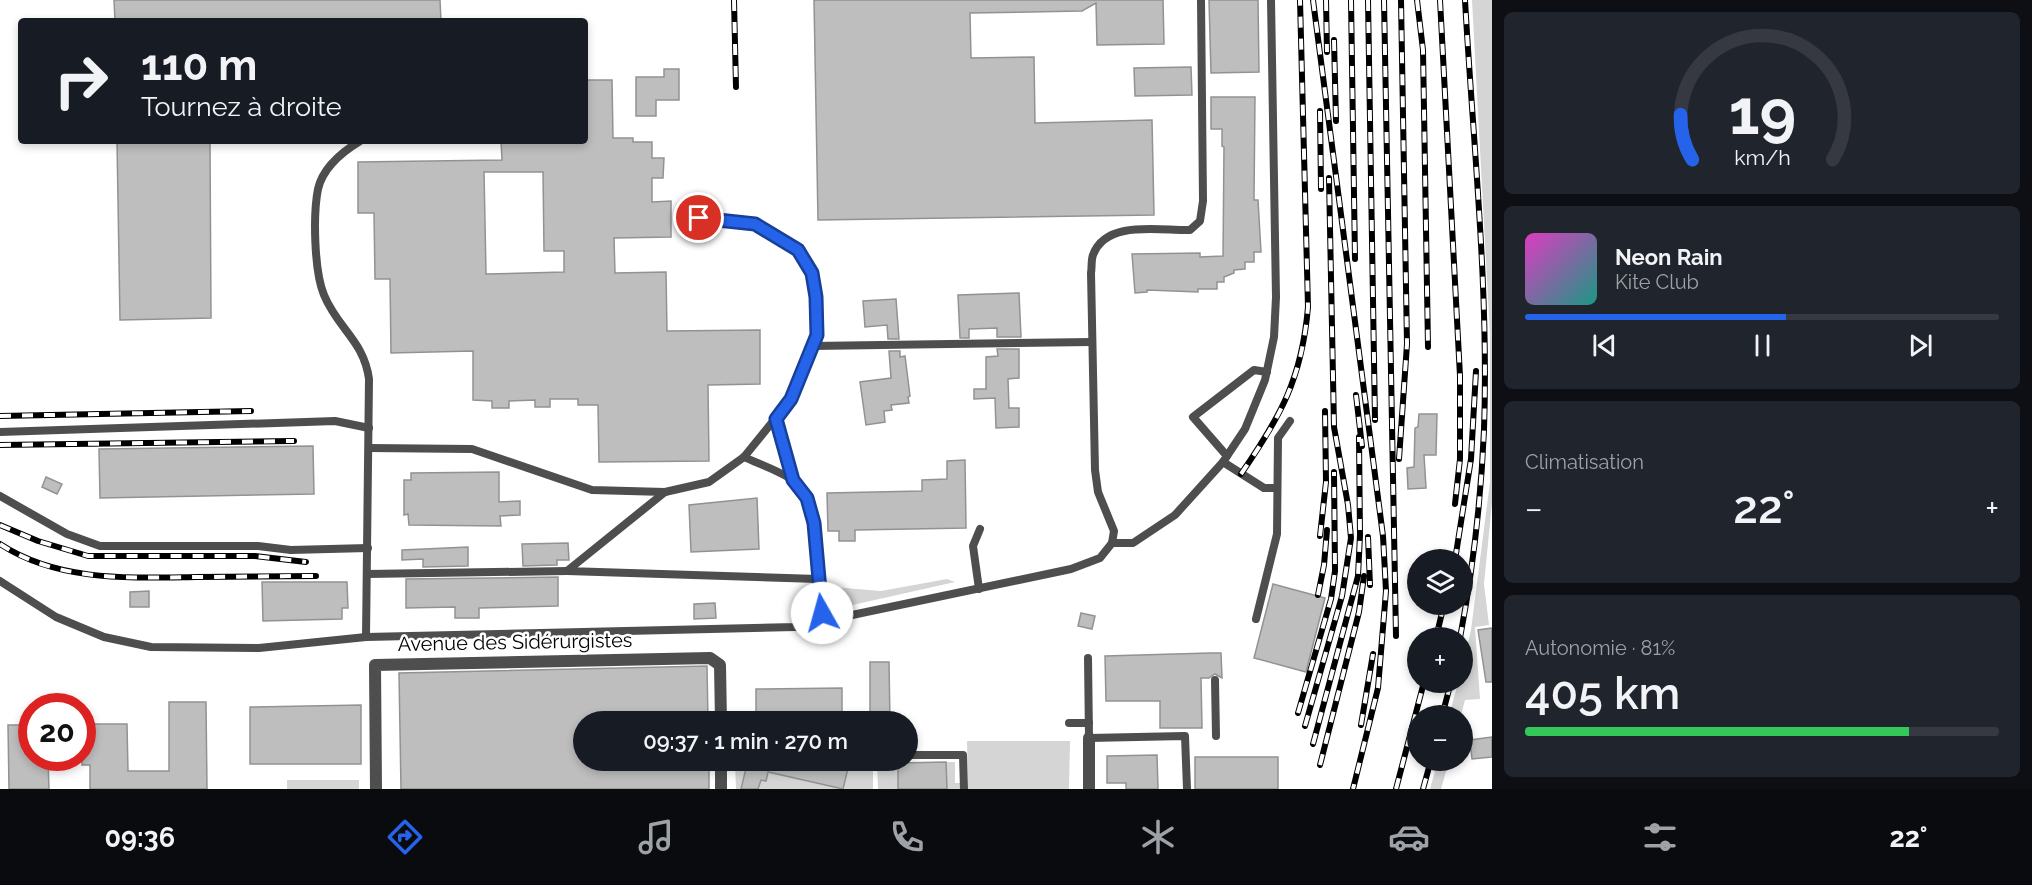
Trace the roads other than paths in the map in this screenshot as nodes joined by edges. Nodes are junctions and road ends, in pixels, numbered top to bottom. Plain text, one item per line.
1 (1201, 0) edge
2 (1271, 0) edge
3 (355, 144) edge
4 (699, 218) dead end
5 (1092, 342) junction
6 (813, 346) junction
7 (1267, 372) junction
8 (776, 419) junction
9 (1290, 422) dead end
10 (369, 428) junction
11 (0, 432) edge
12 (369, 448) junction
13 (744, 457) junction
14 (1225, 459) junction
15 (793, 480) junction
16 (1277, 488) junction
17 (665, 492) junction
18 (0, 495) edge
19 (980, 529) dead end
20 (1112, 543) junction
21 (368, 548) junction
22 (567, 570) junction
23 (367, 574) junction
24 (818, 579) junction
25 (0, 581) edge
26 (979, 589) junction
27 (1256, 619) dead end
28 (824, 622) junction
29 (366, 637) junction
30 (1088, 658) dead end
31 (1215, 680) dead end
32 (721, 711) edge
33 (1069, 723) dead end
34 (1089, 723) junction
35 (1216, 736) dead end
36 (1089, 738) junction
37 (918, 755) edge
38 (721, 771) edge
39 (376, 789) edge
40 (722, 789) edge
41 (964, 789) edge
42 (1089, 789) edge
43 (1187, 789) edge

1 - 5 lane
2 - 7 lane
3 - 10 lane
4 - 6 lane
5 - 6 lane
5 - 20 lane
6 - 8 lane
7 - 14 lane
7 - 14 lane
8 - 13 lane
8 - 15 lane
9 - 16 lane
10 - 11 lane
10 - 12 lane
12 - 17 lane
12 - 21 lane
13 - 15 lane
13 - 17 lane
14 - 16 lane
14 - 20 lane
15 - 24 lane
16 - 27 lane
17 - 22 lane
18 - 21 lane
19 - 26 lane
20 - 26 lane
21 - 23 lane
22 - 23 lane
22 - 24 lane
23 - 29 lane
24 - 28 lane
25 - 29 lane
26 - 28 lane
28 - 29 lane
30 - 34 lane
31 - 35 lane
32 - 39 street, Avenue des Sidérurgistes
33 - 34 lane
34 - 36 lane
36 - 42 street
36 - 43 lane
37 - 41 lane
38 - 40 street

